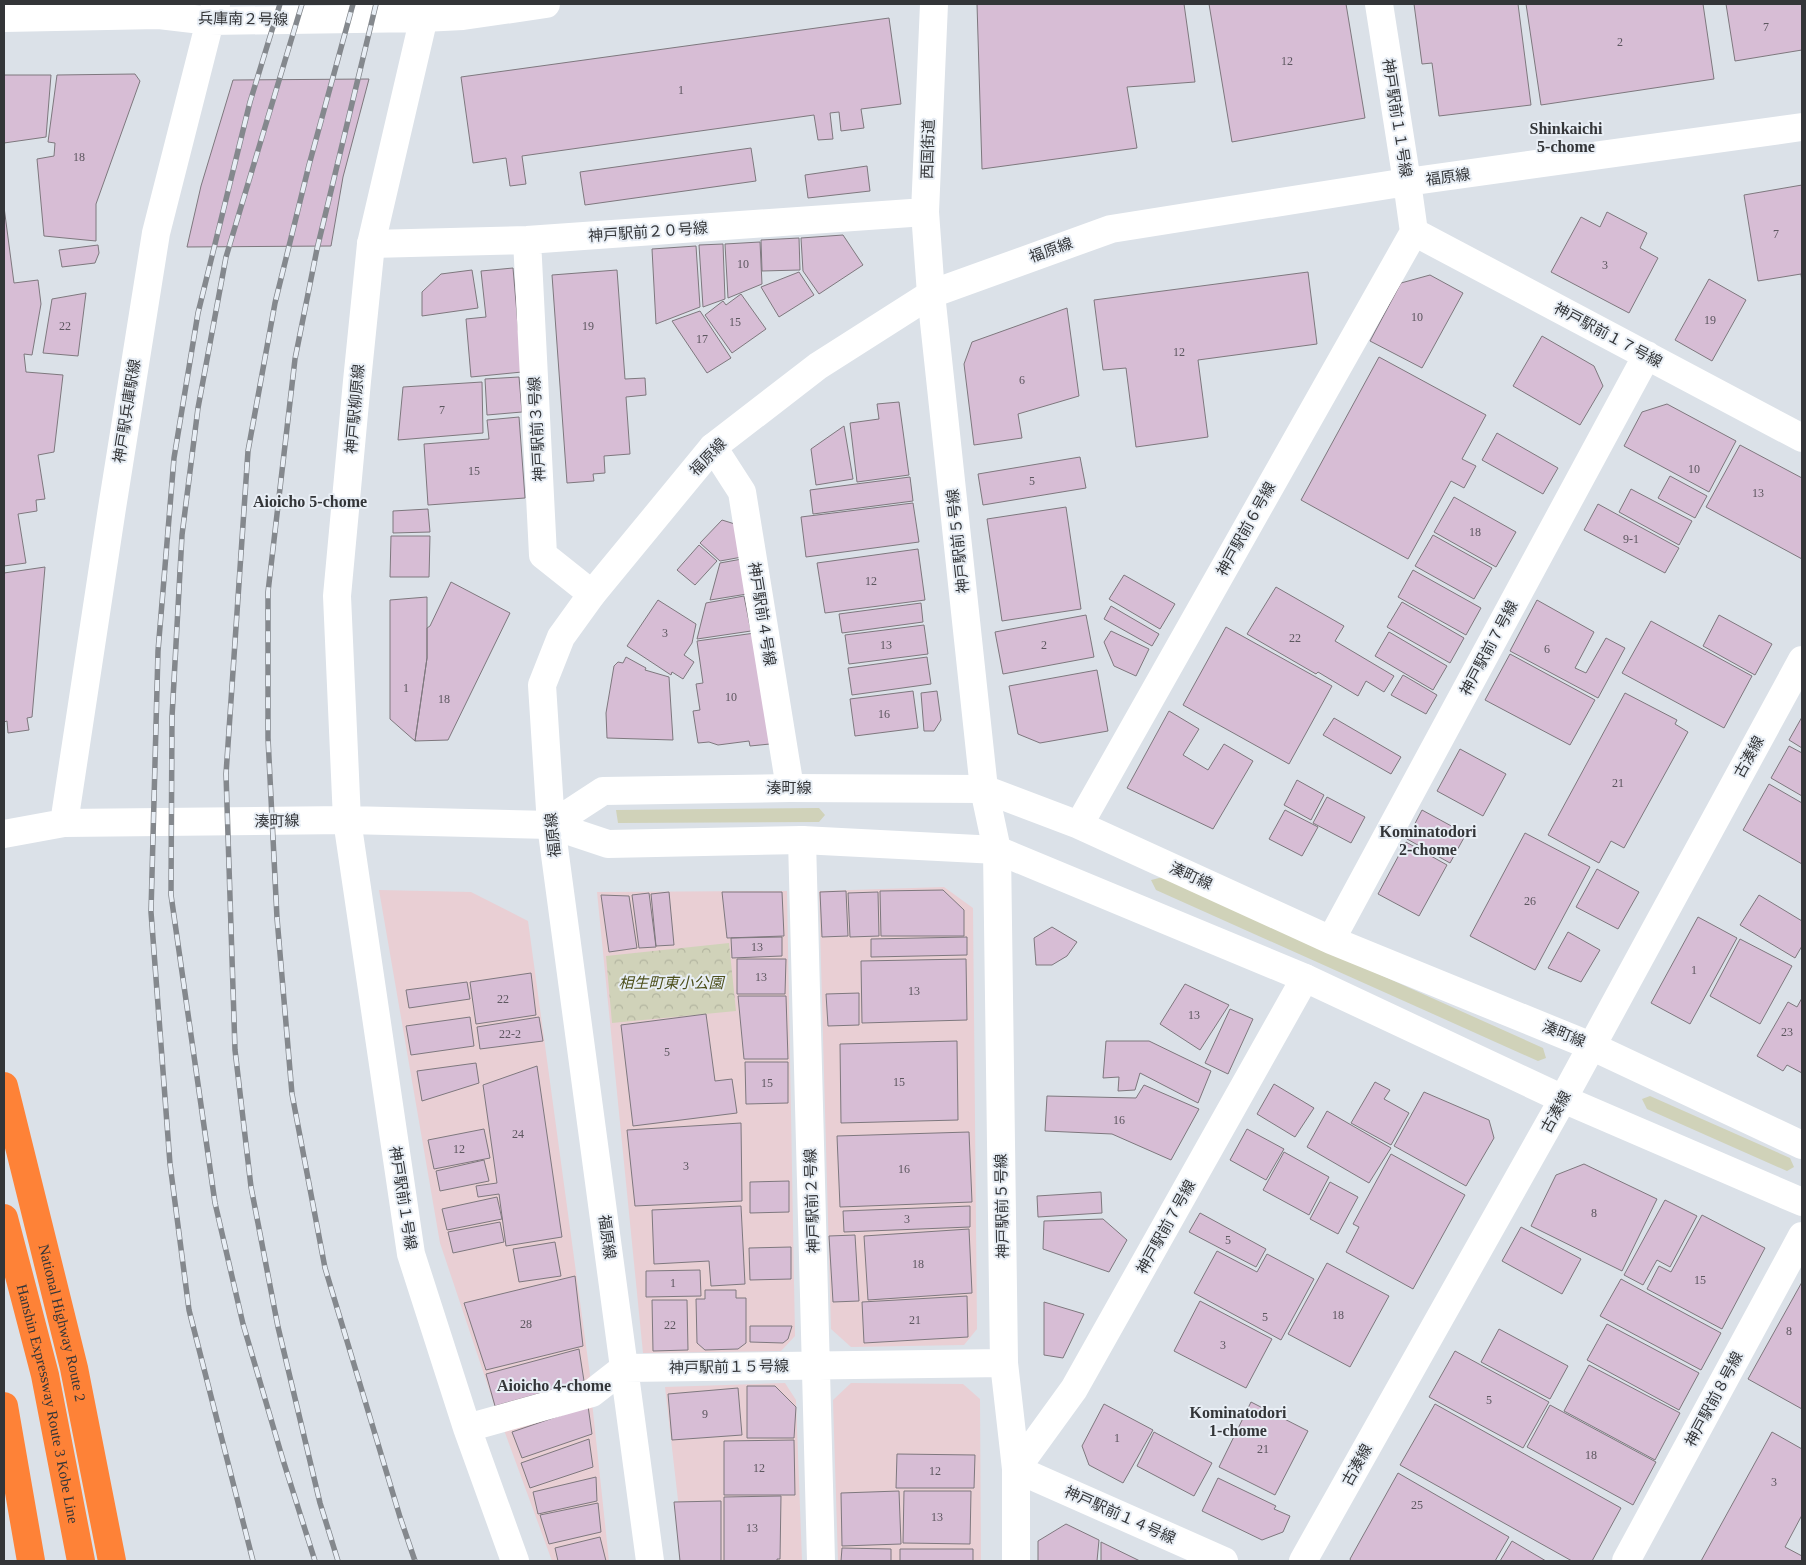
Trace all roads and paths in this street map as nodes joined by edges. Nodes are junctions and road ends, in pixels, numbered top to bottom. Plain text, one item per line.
1 (546, 4) edge
2 (934, 4) edge
3 (1379, 4) edge
4 (74, 10) edge
5 (425, 11) edge
6 (213, 12) edge
7 (4, 18) edge
8 (1802, 127) edge
9 (1407, 182) junction
10 (925, 212) junction
11 (1414, 232) junction
12 (527, 240) junction
13 (371, 244) junction
14 (931, 294) junction
15 (1647, 355) junction
16 (1802, 438) edge
17 (713, 447) junction
18 (592, 594) junction
19 (1802, 660) edge
20 (790, 788) junction
21 (984, 788) junction
22 (347, 820) junction
23 (64, 823) junction
24 (551, 825) junction
25 (1079, 825) junction
26 (4, 834) edge
27 (802, 840) junction
28 (997, 850) junction
29 (1331, 940) junction
30 (1305, 978) junction
31 (1591, 1046) junction
32 (4, 1086) edge
33 (1563, 1099) junction
34 (1802, 1144) edge
35 (1802, 1202) edge
36 (4, 1218) edge
37 (1802, 1236) edge
38 (1004, 1363) junction
39 (816, 1366) junction
40 (624, 1368) junction
41 (4, 1406) edge
42 (467, 1428) junction
43 (1016, 1469) junction
44 (112, 1560) edge
45 (31, 1561) edge
46 (81, 1561) edge
47 (515, 1561) edge
48 (650, 1561) edge
49 (821, 1561) edge
50 (1016, 1561) edge
51 (1224, 1561) edge
52 (1303, 1561) edge
53 (1626, 1561) edge

1 - 5 street, 兵庫南２号線
2 - 10 street, 西国街道
3 - 9 street, 神戸駅前１１号線
4 - 6 street, 兵庫南２号線
4 - 7 street, 兵庫南２号線
5 - 6 street, 兵庫南２号線
5 - 13 street, 神戸駅柳原線
6 - 23 street, 神戸駅兵庫駅線
8 - 9 street, 福原線
9 - 11 street, 神戸駅前１１号線
9 - 14 street, 福原線
10 - 12 street, 神戸駅前２０号線
10 - 14 street, 西国街道
11 - 15 street, 神戸駅前１７号線
11 - 25 street, 神戸駅前６号線
12 - 13 street, 神戸駅前２０号線
12 - 18 street, 神戸駅前３号線
13 - 22 street, 神戸駅柳原線
14 - 17 street, 福原線
14 - 21 street, 神戸駅前５号線
15 - 16 street, 神戸駅前１７号線
15 - 29 street, 神戸駅前７号線
17 - 18 street, 福原線
17 - 20 street, 神戸駅前４号線
18 - 24 street, 福原線
19 - 31 street, 古湊線
20 - 21 street, 湊町線
20 - 24 street, 湊町線
21 - 25 street, 湊町線
21 - 28 street
22 - 23 street, 湊町線
22 - 24 street, 湊町線
22 - 42 street, 神戸駅前１号線
23 - 26 street, 湊町線
24 - 27 street, 湊町線
24 - 40 street, 福原線
25 - 29 street, 湊町線
27 - 28 street, 湊町線
27 - 39 street, 神戸駅前２号線
28 - 30 street, 湊町線
28 - 38 street, 神戸駅前５号線
29 - 31 street, 湊町線
30 - 33 street, 湊町線
30 - 43 street, 神戸駅前７号線
31 - 33 street, 古湊線
31 - 34 street, 湊町線
32 - 44 highway, National Highway Route 2
33 - 35 street, 湊町線
33 - 52 street, 古湊線
36 - 46 highway, Hanshin Expressway Route 3 Kobe Line
37 - 53 street, 神戸駅前８号線
38 - 39 street, 神戸駅前１５号線
38 - 43 street, 神戸駅前５号線
39 - 40 street, 神戸駅前１５号線
39 - 49 street, 神戸駅前２号線
40 - 42 street
40 - 48 street, 福原線
41 - 45 highway
42 - 47 street, 神戸駅前１号線
43 - 50 street, 神戸駅前５号線
43 - 51 street, 神戸駅前１４号線

